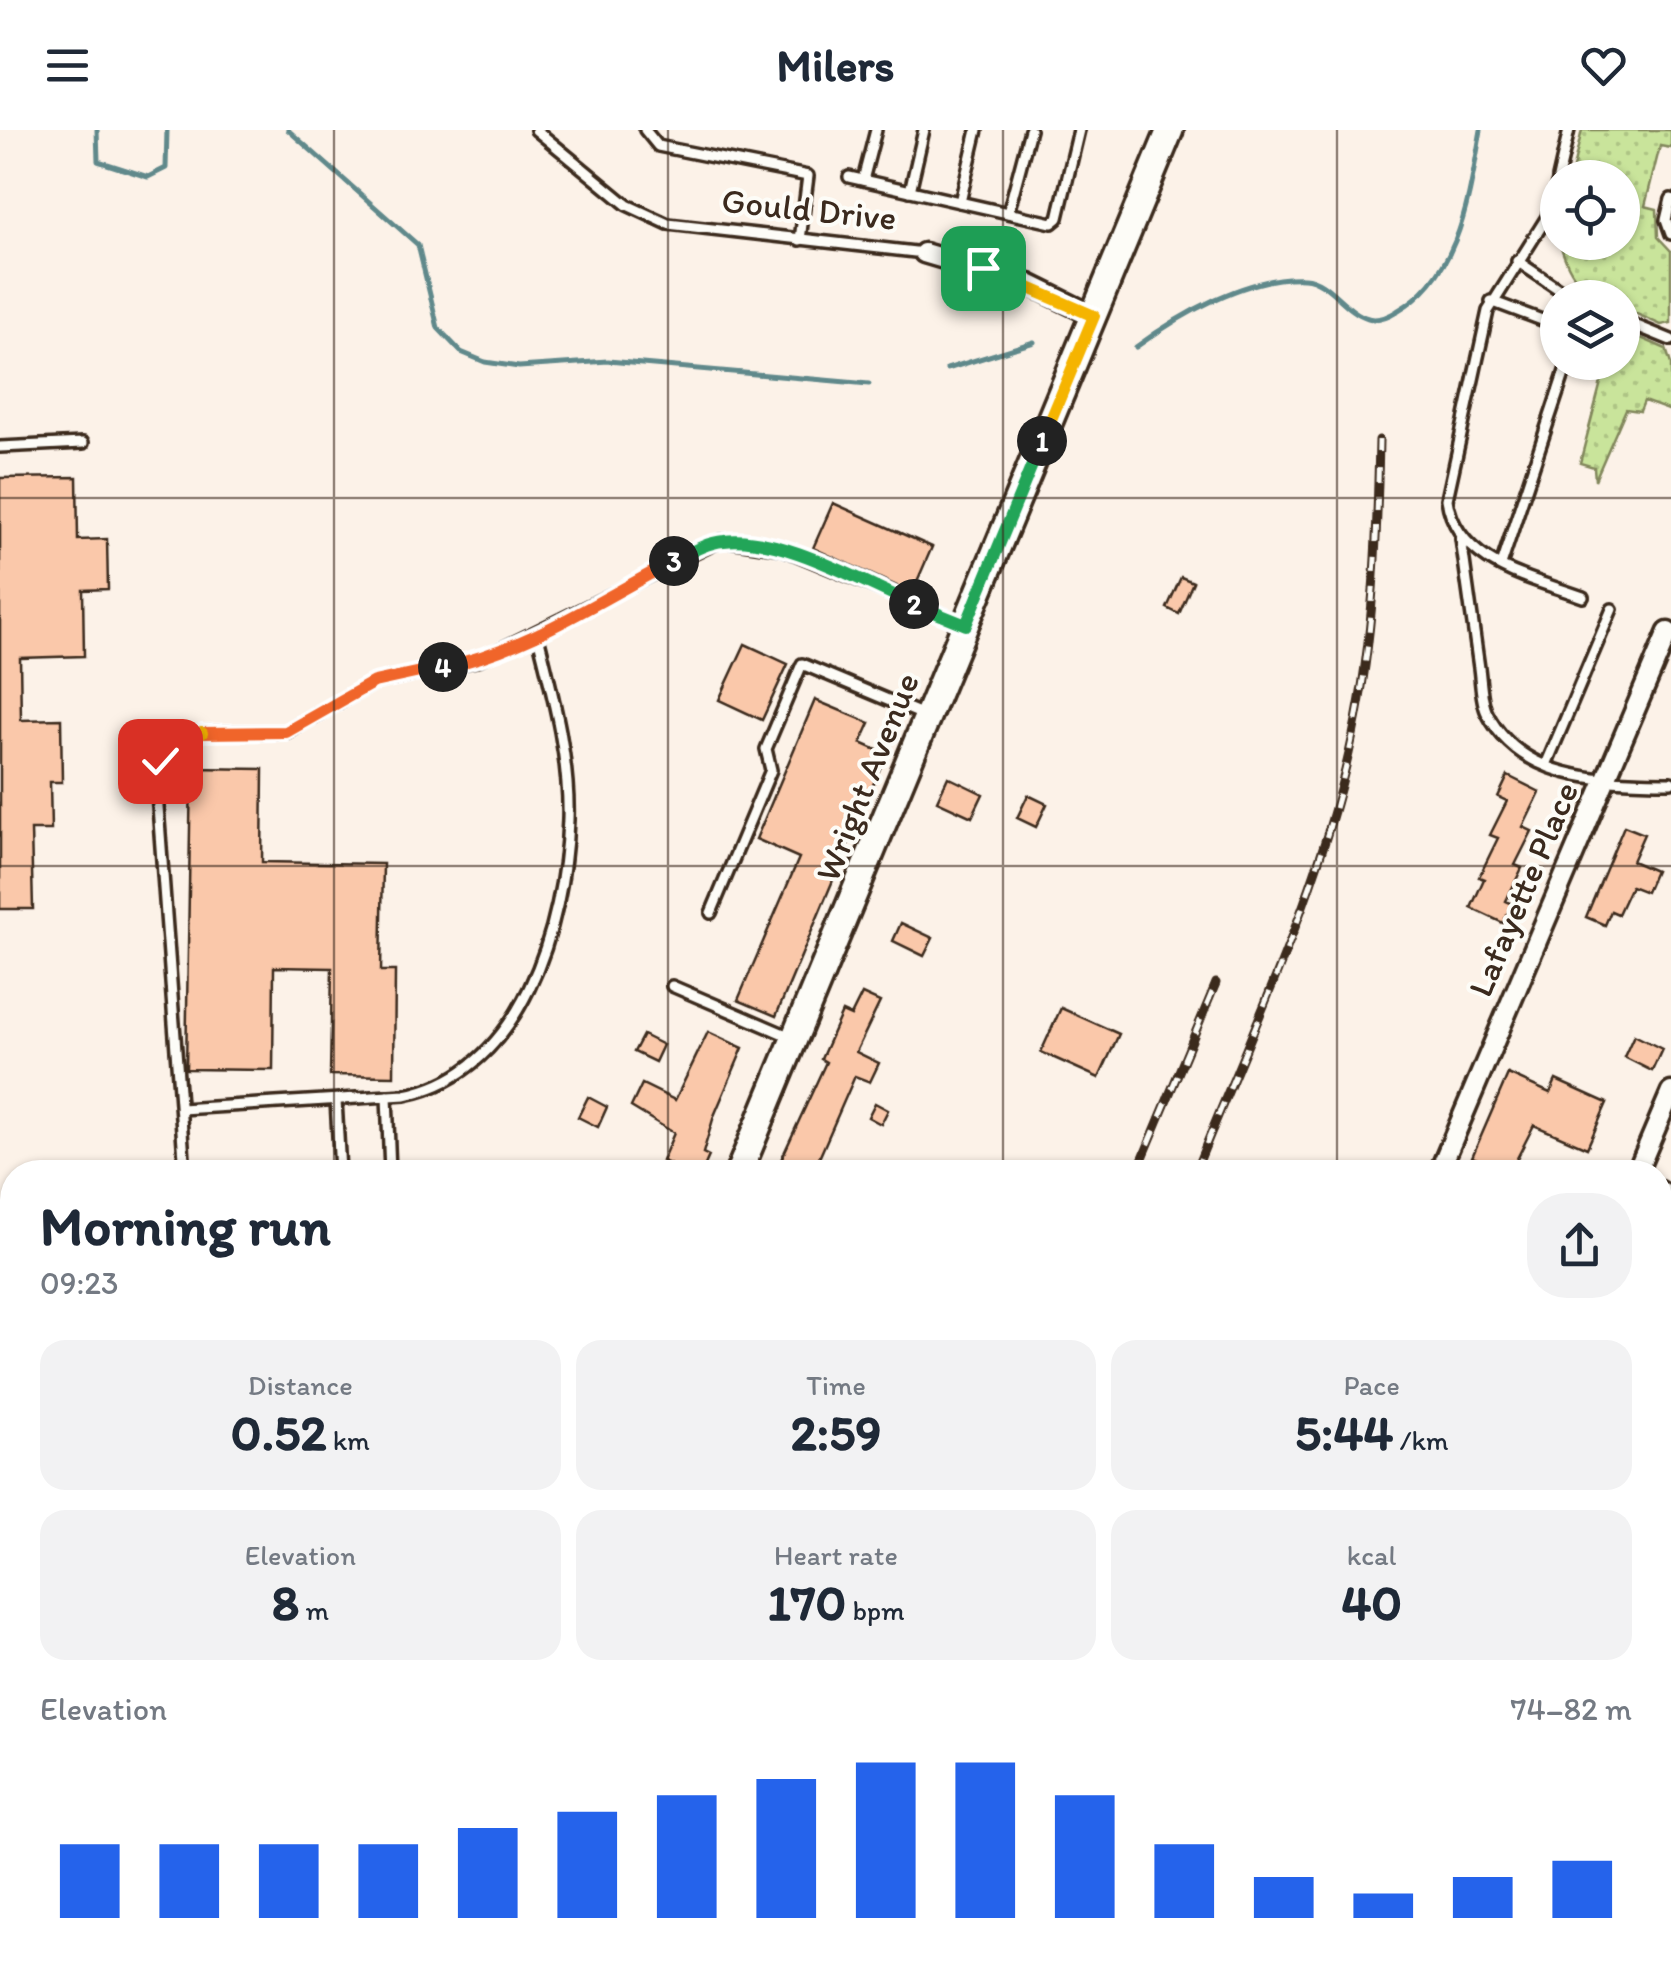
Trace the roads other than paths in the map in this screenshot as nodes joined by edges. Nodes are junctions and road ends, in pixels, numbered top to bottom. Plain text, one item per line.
1 (536, 130) edge
2 (645, 130) edge
3 (876, 130) edge
4 (924, 130) edge
5 (977, 130) edge
6 (1030, 130) edge
7 (1079, 130) edge
8 (1170, 130) edge
9 (1569, 130) edge
10 (1562, 160) edge
11 (850, 177) dead end
12 (862, 180) junction
13 (910, 191) junction
14 (1671, 199) edge
15 (960, 202) junction
16 (1008, 213) junction
17 (1540, 228) edge
18 (1671, 234) edge
19 (800, 240) junction
20 (924, 253) joint
21 (1517, 261) junction
22 (1545, 280) edge
23 (1491, 301) junction
24 (1094, 316) junction
25 (1540, 319) edge
26 (1640, 327) edge
27 (1671, 340) edge
28 (1562, 380) edge
29 (83, 443) dead end
30 (0, 447) edge
31 (1461, 539) junction
32 (1501, 565) junction
33 (1583, 597) dead end
34 (1612, 609) dead end
35 (966, 625) junction
36 (537, 632) junction
37 (1668, 638) edge
38 (929, 718) junction
39 (1546, 765) junction
40 (1604, 781) junction
41 (1671, 782) edge
42 (710, 914) dead end
43 (672, 986) dead end
44 (796, 1038) junction
45 (1671, 1092) edge
46 (387, 1096) junction
47 (336, 1100) junction
48 (180, 1109) junction
49 (184, 1160) edge
50 (339, 1160) edge
51 (390, 1160) edge
52 (744, 1160) edge
53 (1444, 1160) edge
54 (1642, 1160) edge

1 - 19 lane, Gould Drive
2 - 19 lane
3 - 12 lane
4 - 13 lane
5 - 15 lane
6 - 16 lane
7 - 16 lane
8 - 24 street, Wright Avenue
9 - 10 lane
11 - 12 lane
12 - 13 lane
13 - 15 lane
14 - 18 lane
15 - 16 lane
17 - 21 lane
19 - 20 lane, Gould Drive
20 - 24 street, Gould Drive
21 - 22 lane
21 - 23 lane
23 - 25 lane
23 - 31 lane
24 - 35 street, Wright Avenue
26 - 27 lane
28 - 32 lane
29 - 30 lane
31 - 32 lane
31 - 39 lane
32 - 33 lane
34 - 39 lane
35 - 36 lane
35 - 38 street, Wright Avenue
36 - 46 lane
36 - 48 lane
37 - 40 street, Lafayette Place
38 - 42 lane
38 - 44 street, Wright Avenue
39 - 40 lane
40 - 41 lane
40 - 53 street, Lafayette Place
43 - 44 lane
44 - 52 street, Wright Avenue
45 - 54 street
46 - 47 lane
46 - 51 lane
47 - 48 lane
47 - 50 lane
48 - 49 lane

